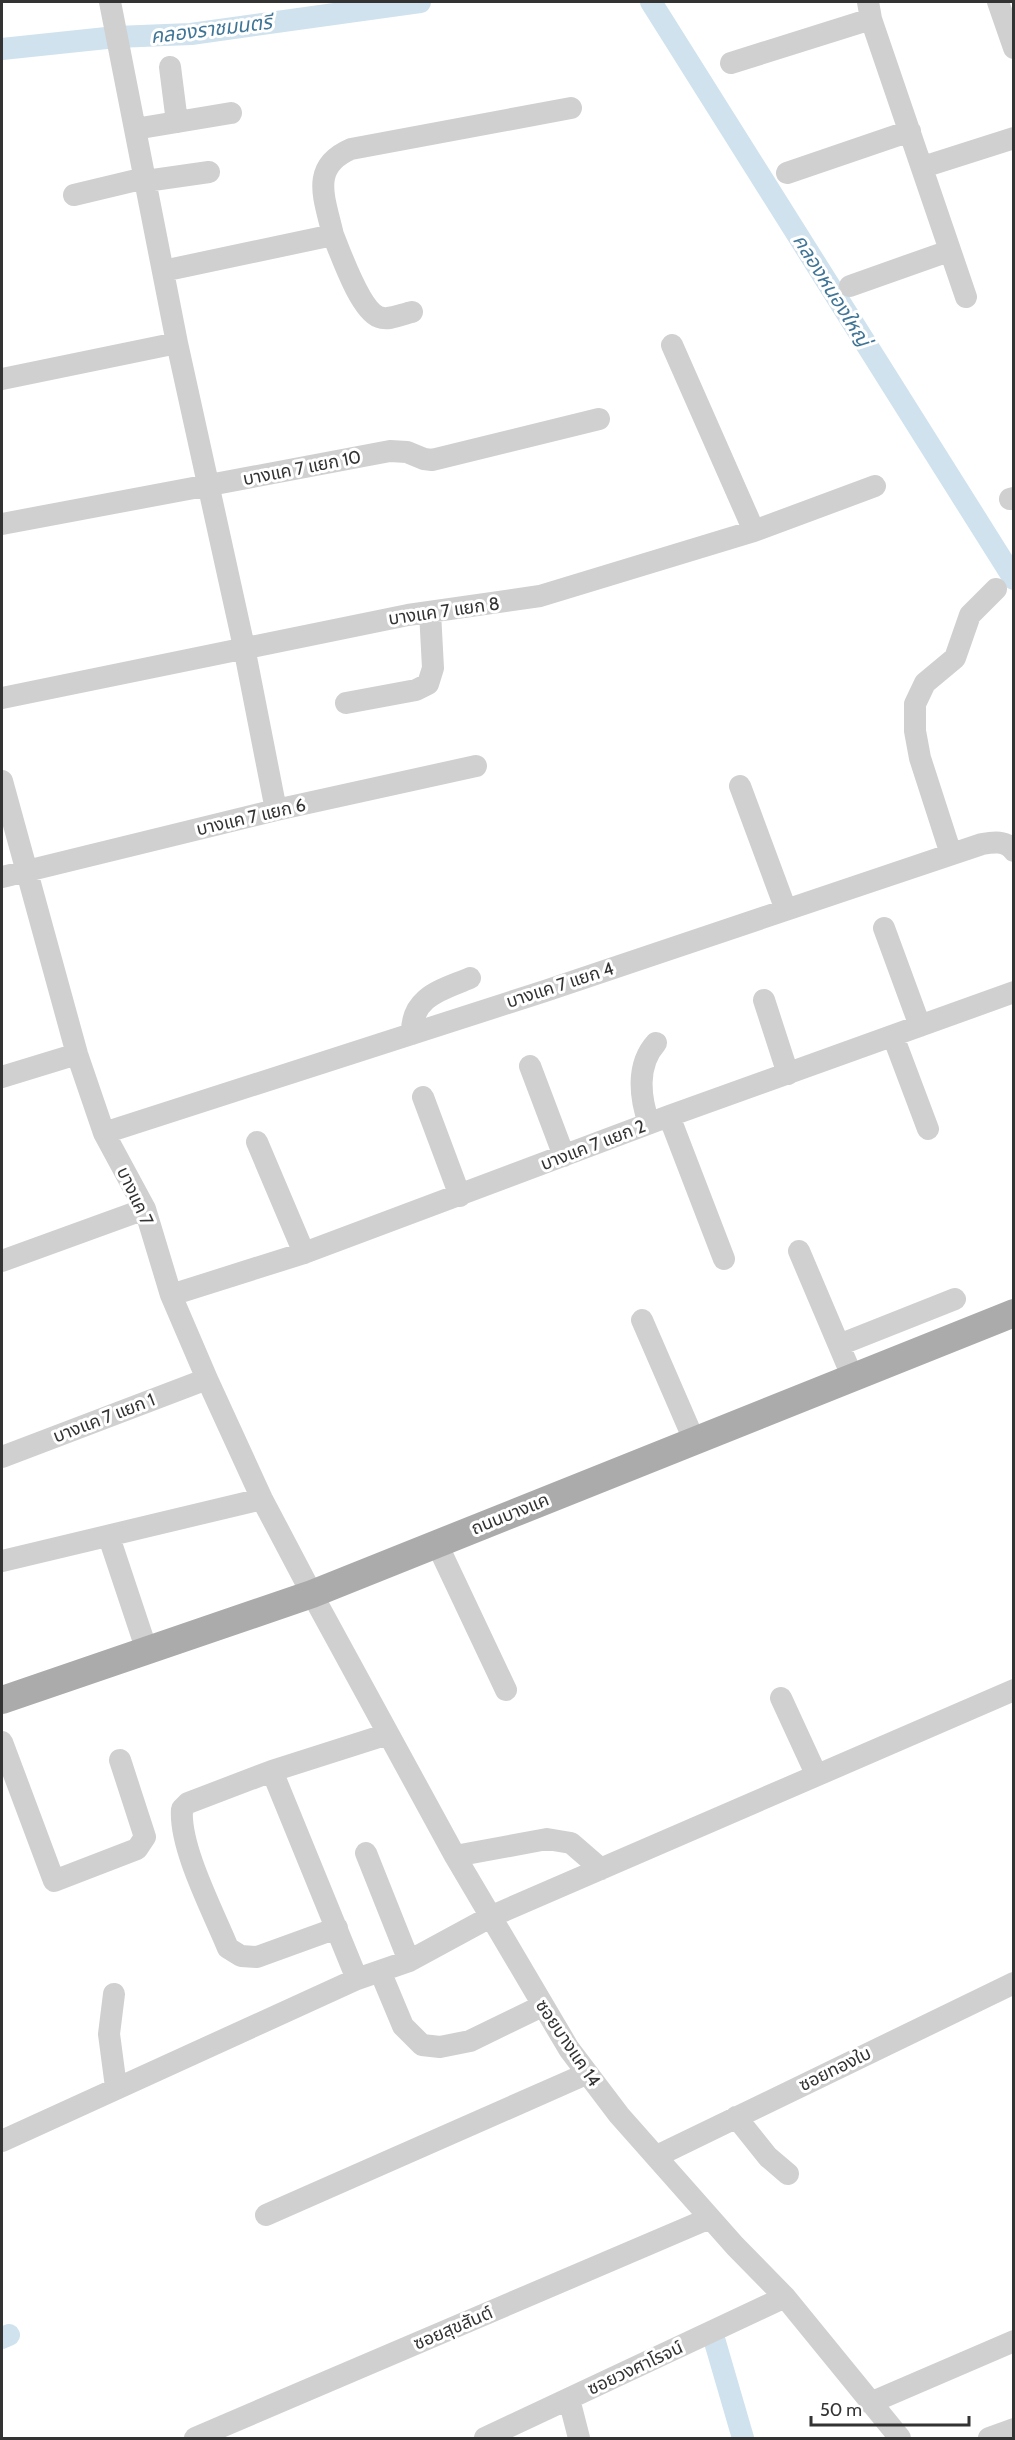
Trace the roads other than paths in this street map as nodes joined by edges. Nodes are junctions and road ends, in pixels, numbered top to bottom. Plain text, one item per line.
1 (998, 2) edge
2 (111, 3) edge
3 (869, 10) edge
4 (1014, 48) edge
5 (731, 63) dead end
6 (170, 67) dead end
7 (570, 108) dead end
8 (231, 112) dead end
9 (177, 122) junction
10 (135, 129) junction
11 (910, 131) junction
12 (1014, 138) edge
13 (924, 167) junction
14 (209, 172) dead end
15 (787, 173) dead end
16 (145, 179) junction
17 (74, 195) dead end
18 (333, 235) junction
19 (949, 251) junction
20 (163, 271) junction
21 (850, 286) dead end
22 (966, 297) dead end
23 (412, 312) dead end
24 (177, 343) junction
25 (672, 345) dead end
26 (2, 378) edge
27 (599, 419) dead end
28 (209, 485) junction
29 (875, 486) dead end
30 (2, 524) edge
31 (754, 531) junction
32 (996, 588) dead end
33 (430, 612) junction
34 (244, 647) junction
35 (2, 698) edge
36 (346, 703) dead end
37 (476, 766) dead end
38 (2, 781) edge
39 (740, 786) dead end
40 (276, 810) junction
41 (1014, 850) edge
42 (951, 854) junction
43 (26, 871) junction
44 (2, 877) edge
45 (786, 910) junction
46 (885, 928) dead end
47 (470, 978) dead end
48 (1014, 992) edge
49 (764, 1000) dead end
50 (920, 1026) junction
51 (412, 1034) junction
52 (893, 1036) junction
53 (656, 1043) dead end
54 (77, 1054) junction
55 (530, 1066) dead end
56 (788, 1074) junction
57 (2, 1077) edge
58 (423, 1097) dead end
59 (659, 1120) junction
60 (928, 1129) dead end
61 (104, 1133) junction
62 (257, 1142) dead end
63 (564, 1156) junction
64 (460, 1196) junction
65 (145, 1209) junction
66 (799, 1251) dead end
67 (304, 1253) junction
68 (724, 1259) dead end
69 (2, 1261) edge
70 (171, 1295) junction
71 (955, 1299) dead end
72 (1011, 1319) edge
73 (642, 1320) dead end
74 (839, 1345) junction
75 (852, 1376) junction
76 (207, 1379) junction
77 (694, 1440) junction
78 (2, 1457) edge
79 (262, 1498) junction
80 (109, 1537) junction
81 (437, 1544) junction
82 (2, 1561) edge
83 (312, 1594) junction
84 (147, 1651) junction
85 (506, 1690) dead end
86 (1014, 1690) edge
87 (781, 1698) dead end
88 (2, 1700) edge
89 (388, 1734) junction
90 (2, 1742) edge
91 (120, 1760) dead end
92 (272, 1771) junction
93 (816, 1774) junction
94 (366, 1853) dead end
95 (455, 1856) junction
96 (601, 1869) junction
97 (492, 1917) junction
98 (336, 1928) junction
99 (409, 1961) junction
100 (380, 1971) junction
101 (357, 1979) junction
102 (1014, 1983) edge
103 (114, 1995) dead end
104 (542, 2006) junction
105 (586, 2073) junction
106 (116, 2087) junction
107 (736, 2117) junction
108 (2, 2141) edge
109 (657, 2156) junction
110 (788, 2174) dead end
111 (266, 2215) dead end
112 (710, 2218) junction
113 (785, 2297) junction
114 (1014, 2342) edge
115 (568, 2399) junction
116 (870, 2403) junction
117 (1014, 2428) edge
118 (195, 2439) edge
119 (485, 2439) edge
120 (579, 2439) edge
121 (900, 2439) edge
122 (989, 2439) edge

1 - 4 street
2 - 10 street
3 - 5 street
3 - 11 street
6 - 9 street
7 - 18 street
8 - 9 street
9 - 10 street
10 - 16 street
11 - 13 street
11 - 15 street
12 - 13 street
13 - 19 street
14 - 16 street
16 - 17 street
16 - 20 street
18 - 20 street
18 - 23 street
19 - 21 street
19 - 22 street
20 - 24 street
24 - 26 street
24 - 28 street
25 - 31 street
27 - 28 street, บางแค 7 แยก 10
28 - 30 street, บางแค 7 แยก 10
28 - 34 street
29 - 31 street, บางแค 7 แยก 8
31 - 33 street, บางแค 7 แยก 8
32 - 42 street
33 - 34 street, บางแค 7 แยก 8
33 - 36 street
34 - 35 street, บางแค 7 แยก 8
34 - 40 street
37 - 40 street, บางแค 7 แยก 6
38 - 43 street, บางแค 7
39 - 45 street
40 - 43 street, บางแค 7 แยก 6
41 - 42 street, บางแค 7 แยก 4
42 - 45 street, บางแค 7 แยก 4
43 - 44 street, บางแค 7 แยก 6
43 - 54 street, บางแค 7
45 - 51 street, บางแค 7 แยก 4
46 - 50 street
47 - 51 street
48 - 50 street, บางแค 7 แยก 2
49 - 56 street
50 - 52 street, บางแค 7 แยก 2
51 - 61 street, บางแค 7 แยก 4
52 - 56 street, บางแค 7 แยก 2
52 - 60 street
53 - 59 street
54 - 57 street
54 - 61 street, บางแค 7
55 - 63 street
56 - 59 street, บางแค 7 แยก 2
58 - 64 street
59 - 63 street, บางแค 7 แยก 2
59 - 68 street
61 - 65 street, บางแค 7
62 - 67 street
63 - 64 street, บางแค 7 แยก 2
64 - 67 street, บางแค 7 แยก 2
65 - 69 street
65 - 70 street, บางแค 7
66 - 74 street
67 - 70 street, บางแค 7 แยก 2
70 - 76 street, บางแค 7
71 - 74 street
72 - 75 main road, ถนนบางแค
73 - 77 street
74 - 75 street
75 - 77 main road, ถนนบางแค
76 - 78 street, บางแค 7 แยก 1
76 - 79 street, บางแค 7
77 - 81 main road, ถนนบางแค
79 - 80 street
79 - 83 street, บางแค 7
80 - 82 street
80 - 84 street
81 - 83 main road, ถนนบางแค
81 - 85 street
83 - 84 main road, ถนนบางแค
83 - 89 street, ซอยบางแค 14
84 - 88 main road, ถนนบางแค
86 - 93 street
87 - 93 street
89 - 92 street
89 - 95 street, ซอยบางแค 14
90 - 91 street
92 - 98 street
92 - 98 street
93 - 96 street
94 - 99 street
95 - 96 street
95 - 97 street, ซอยบางแค 14
96 - 97 street
97 - 99 street
97 - 104 street, ซอยบางแค 14
98 - 101 street
99 - 100 street
100 - 101 street
100 - 104 street
101 - 106 street
102 - 107 street, ซอยทองใบ
103 - 106 street
104 - 105 street, ซอยบางแค 14
105 - 109 street, ซอยบางแค 14
105 - 111 street
106 - 108 street
107 - 109 street, ซอยทองใบ
107 - 110 street
109 - 112 street, ซอยบางแค 14
112 - 113 street, ซอยบางแค 14
112 - 118 street, ซอยสุขสันต์
113 - 115 street, ซอยวงศาโรจน์
113 - 116 street, ซอยบางแค 14
114 - 116 street
115 - 119 street, ซอยวงศาโรจน์
115 - 120 street
116 - 121 street, ซอยบางแค 14
117 - 122 street

